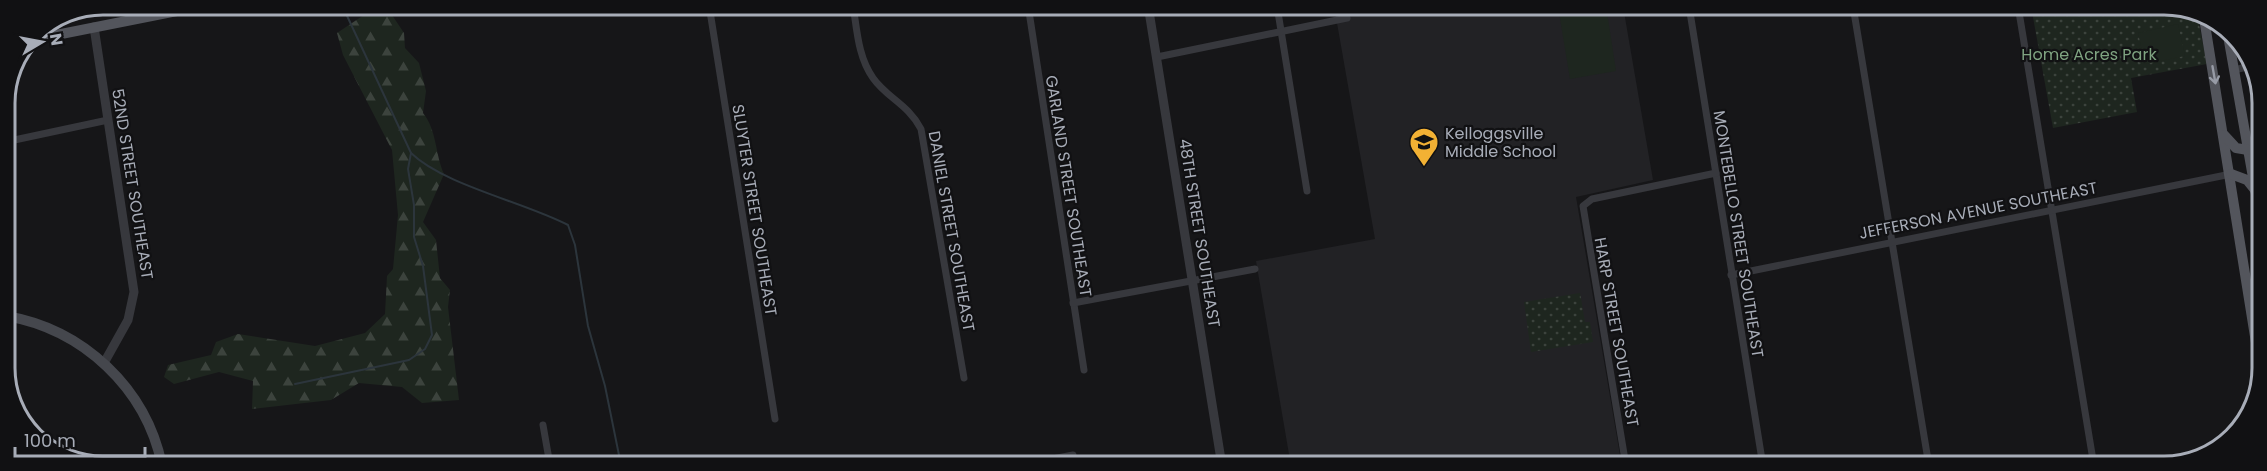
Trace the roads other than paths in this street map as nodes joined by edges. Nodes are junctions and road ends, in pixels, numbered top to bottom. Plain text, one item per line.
1 (156, 15) edge
2 (711, 15) edge
3 (855, 15) edge
4 (1030, 15) edge
5 (1150, 15) edge
6 (1278, 15) edge
7 (1690, 15) edge
8 (1854, 15) edge
9 (2019, 15) edge
10 (1347, 18) dead end
11 (2205, 26) edge
12 (94, 27) junction
13 (1281, 31) junction
14 (45, 37) edge
15 (2230, 45) edge
16 (1157, 57) junction
17 (2244, 68) edge
18 (2234, 70) junction
19 (108, 120) junction
20 (2224, 134) junction
21 (15, 140) edge
22 (2248, 150) junction
23 (1716, 173) junction
24 (2252, 173) edge
25 (2231, 174) junction
26 (2252, 186) edge
27 (1307, 191) dead end
28 (2051, 209) junction
29 (1892, 241) junction
30 (1255, 269) dead end
31 (1731, 275) junction
32 (1191, 280) junction
33 (1073, 303) junction
34 (2252, 314) edge
35 (15, 318) edge
36 (104, 363) junction
37 (1083, 370) dead end
38 (964, 378) dead end
39 (775, 419) dead end
40 (543, 425) dead end
41 (160, 456) edge
42 (548, 456) edge
43 (1220, 456) edge
44 (1624, 456) edge
45 (1760, 456) edge
46 (1927, 456) edge
47 (2092, 456) edge

1 - 12 main road
2 - 39 street, SLUYTER STREET SOUTHEAST
3 - 38 street, DANIEL STREET SOUTHEAST
4 - 33 street, GARLAND STREET SOUTHEAST
5 - 16 street, 48TH STREET SOUTHEAST
6 - 13 street
7 - 23 street, MONTEBELLO STREET SOUTHEAST
8 - 29 street
9 - 28 street
10 - 13 street
11 -> 20 main road
12 - 14 main road
12 - 19 street, 52ND STREET SOUTHEAST
13 - 16 street
13 - 27 street
15 - 18 main road
16 - 32 street, 48TH STREET SOUTHEAST
17 - 18 street
18 - 22 main road
19 - 21 street
19 - 36 street, 52ND STREET SOUTHEAST
20 - 22 main road
20 - 25 main road
22 - 24 main road
23 - 31 street, MONTEBELLO STREET SOUTHEAST
23 - 44 street, HARP STREET SOUTHEAST
25 - 26 main road
25 - 28 street, JEFFERSON AVENUE SOUTHEAST
25 - 34 main road
28 - 29 street, JEFFERSON AVENUE SOUTHEAST
28 - 47 street
29 - 31 street, JEFFERSON AVENUE SOUTHEAST
29 - 46 street
30 - 32 street
31 - 45 street, MONTEBELLO STREET SOUTHEAST
32 - 33 street
32 - 43 street, 48TH STREET SOUTHEAST
33 - 37 street, GARLAND STREET SOUTHEAST
35 - 36 main road
36 - 41 main road
40 - 42 street

